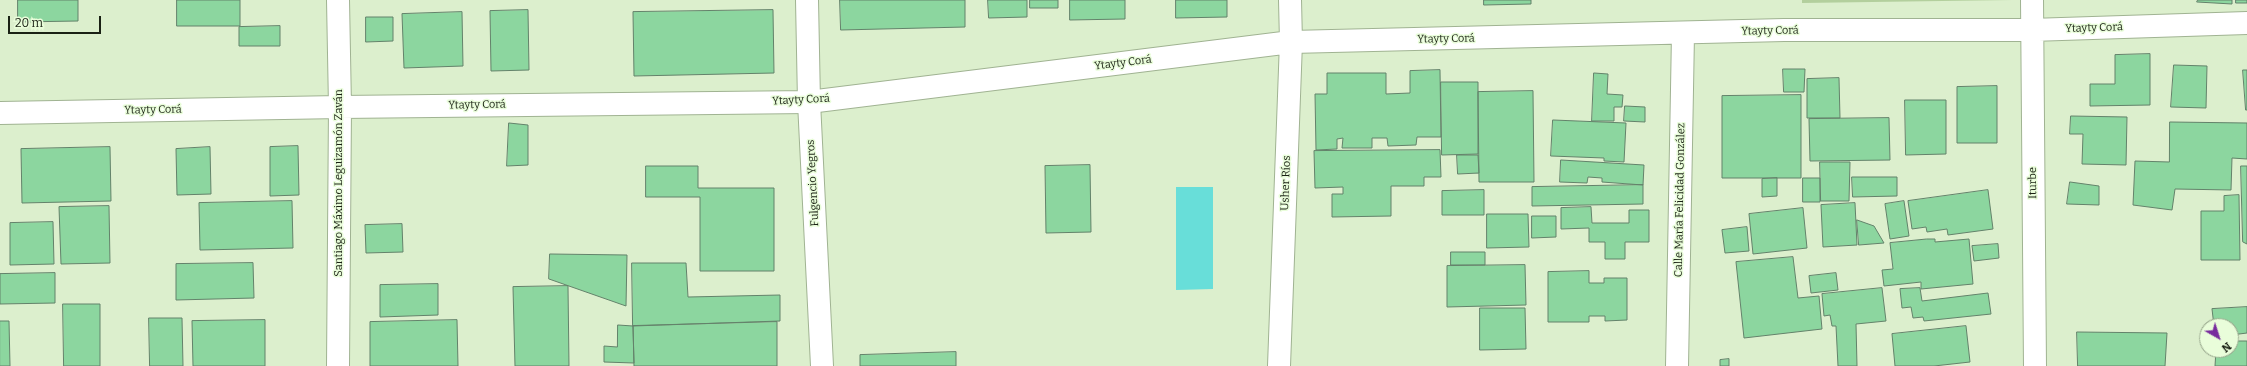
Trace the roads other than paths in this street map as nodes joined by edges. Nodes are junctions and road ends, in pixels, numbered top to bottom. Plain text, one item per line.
1 (338, 0) edge
2 (807, 0) edge
3 (1290, 0) edge
4 (2032, 0) edge
5 (2247, 23) edge
6 (2031, 30) junction
7 (1683, 34) junction
8 (1291, 42) junction
9 (809, 102) junction
10 (340, 107) junction
11 (0, 113) edge
12 (338, 366) edge
13 (822, 366) edge
14 (1279, 366) edge
15 (1678, 366) edge
16 (2035, 366) edge

1 - 10 street, Santiago Máximo Leguizamón Zaván
2 - 9 street, Fulgencio Yegros
3 - 8 street, Usher Ríos
4 - 6 street, Iturbe
5 - 6 street, Ytayty Corá
6 - 7 street, Ytayty Corá
6 - 16 street, Iturbe
7 - 8 street, Ytayty Corá
7 - 15 street, Calle María Felicidad González
8 - 9 street, Ytayty Corá
8 - 14 street, Usher Ríos
9 - 10 street, Ytayty Corá
9 - 13 street, Fulgencio Yegros
10 - 11 street, Ytayty Corá
10 - 12 street, Santiago Máximo Leguizamón Zaván

